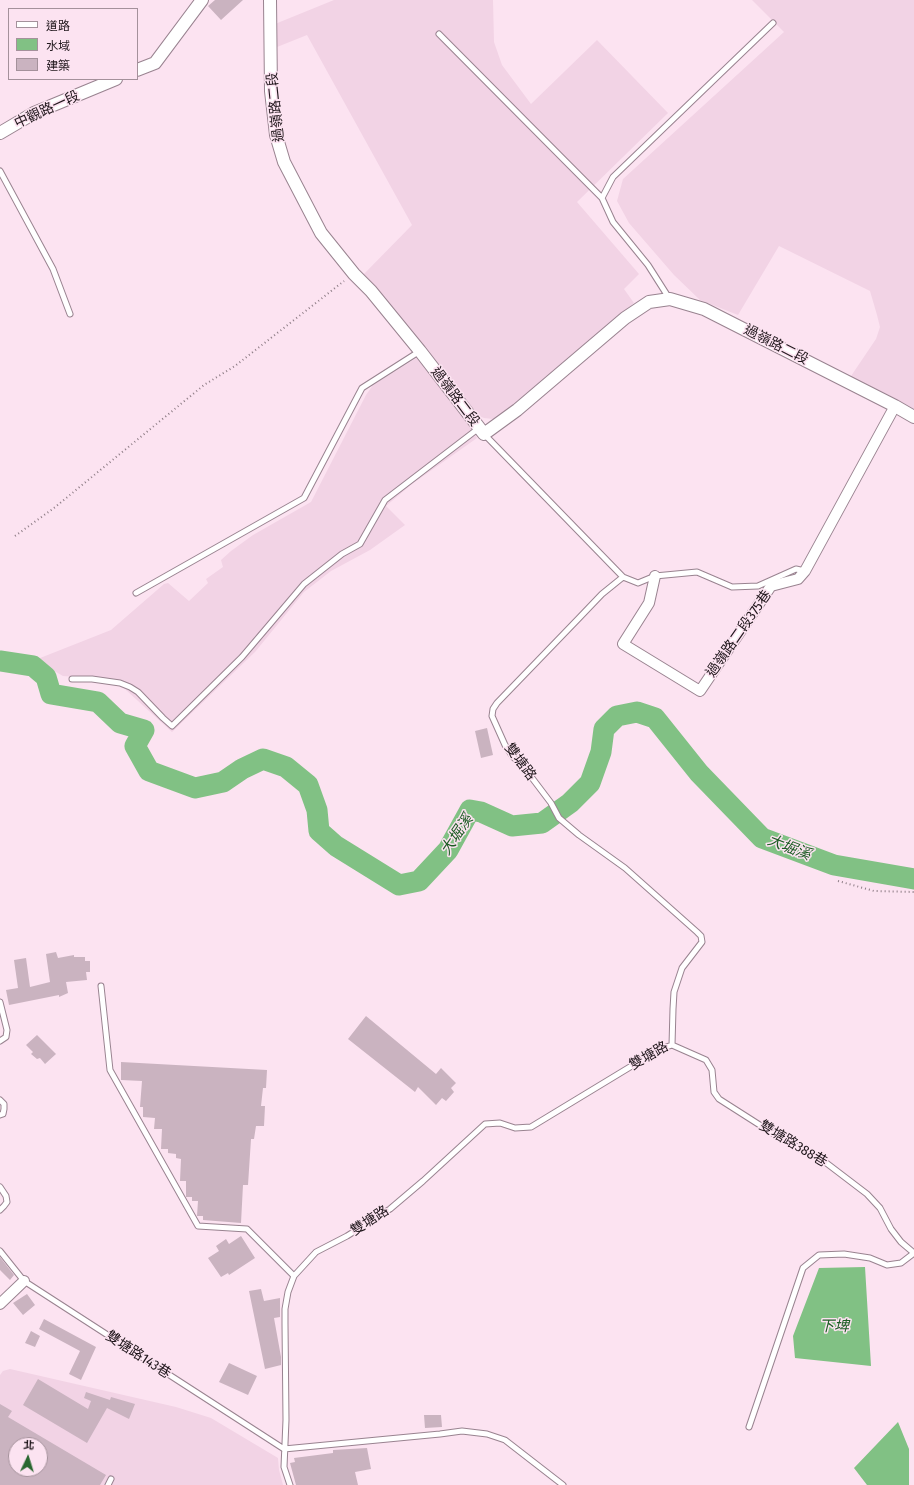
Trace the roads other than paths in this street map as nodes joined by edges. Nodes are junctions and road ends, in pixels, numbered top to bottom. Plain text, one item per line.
1 (270, 0) edge
2 (196, 2) edge
3 (773, 23) dead end
4 (439, 34) dead end
5 (138, 70) edge
6 (114, 80) edge
7 (0, 133) edge
8 (0, 171) edge
9 (602, 198) junction
10 (670, 299) junction
11 (70, 314) dead end
12 (420, 350) junction
13 (894, 406) junction
14 (914, 417) edge
15 (481, 431) junction
16 (805, 571) junction
17 (655, 576) junction
18 (623, 577) junction
19 (136, 593) dead end
20 (72, 679) dead end
21 (101, 986) dead end
22 (0, 1002) edge
23 (0, 1041) edge
24 (672, 1045) junction
25 (0, 1100) edge
26 (0, 1116) edge
27 (0, 1187) edge
28 (0, 1210) edge
29 (0, 1251) edge
30 (914, 1253) edge
31 (294, 1276) junction
32 (24, 1281) junction
33 (0, 1304) edge
34 (750, 1427) dead end
35 (284, 1449) junction
36 (111, 1479) dead end
37 (108, 1485) edge
38 (290, 1485) edge
39 (563, 1485) edge

1 - 12 street, 過嶺路二段
2 - 5 street
3 - 9 lane
4 - 9 lane
6 - 7 street, 中觀路一段
8 - 11 lane
9 - 10 lane
10 - 13 street, 過嶺路二段
10 - 15 street, 過嶺路二段
12 - 15 street, 過嶺路二段
12 - 19 lane
13 - 14 street, 過嶺路二段
13 - 16 street, 過嶺路二段375巷
15 - 18 lane
15 - 20 lane
16 - 17 lane
16 - 17 street, 過嶺路二段375巷
17 - 18 lane
18 - 24 lane, 雙塘路
21 - 31 lane
22 - 23 lane
24 - 30 lane, 雙塘路388巷
24 - 31 lane, 雙塘路
25 - 26 lane
27 - 28 lane
29 - 32 lane, 雙塘路143巷
30 - 34 lane
31 - 35 lane, 雙塘路
32 - 33 street
32 - 35 lane, 雙塘路143巷
35 - 38 lane, 雙塘路
35 - 39 lane
36 - 37 lane

